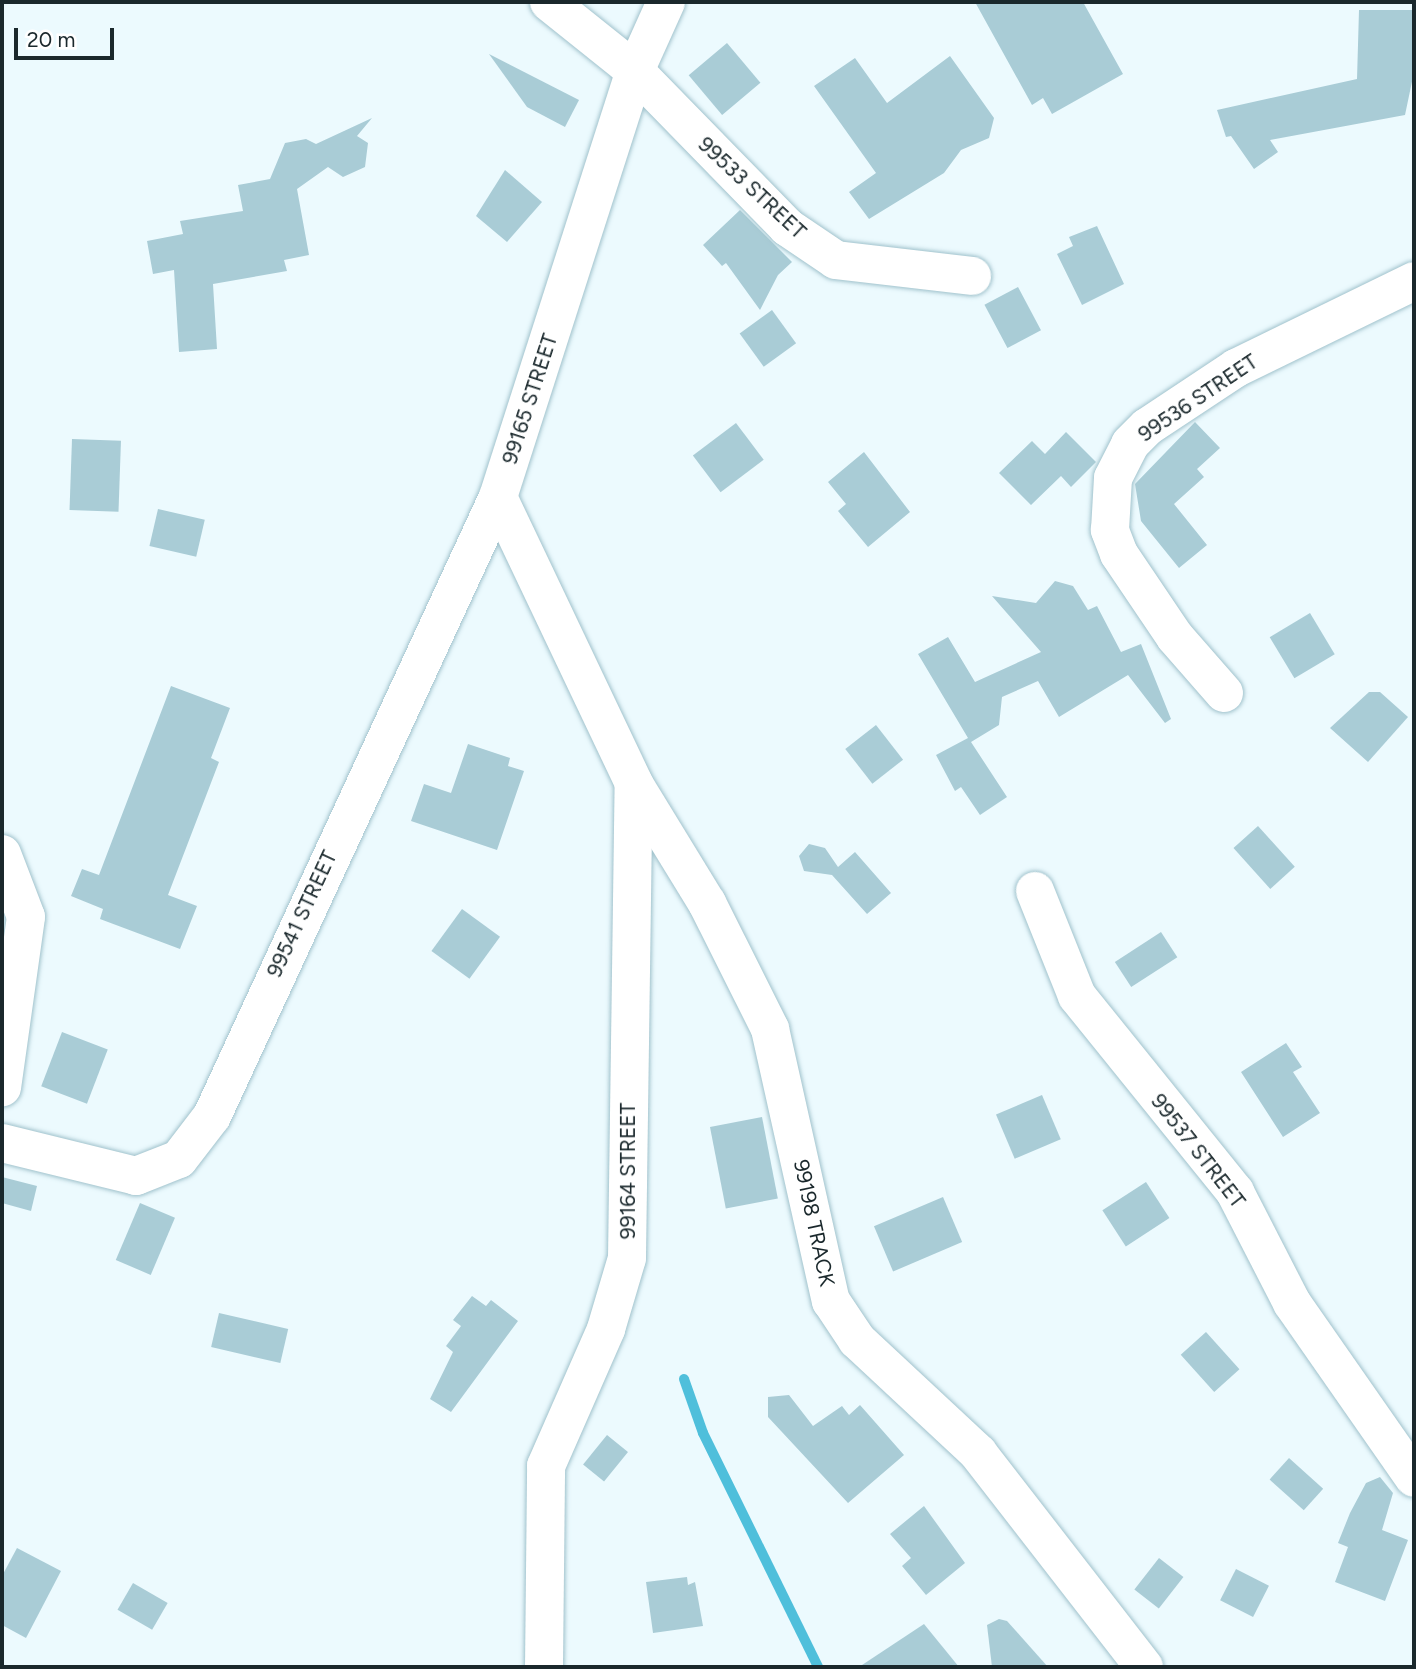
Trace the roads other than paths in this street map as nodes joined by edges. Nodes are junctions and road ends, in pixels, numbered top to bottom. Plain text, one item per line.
1 (549, 2) edge
2 (666, 2) edge
3 (635, 71) junction
4 (972, 276) dead end
5 (1414, 281) edge
6 (498, 497) junction
7 (1224, 693) dead end
8 (634, 784) junction
9 (2, 854) edge
10 (1035, 891) dead end
11 (2, 1087) edge
12 (2, 1143) edge
13 (1414, 1478) edge
14 (544, 1667) edge
15 (1144, 1667) edge

1 - 3 street, 99533 STREET
2 - 3 street, 99165 STREET
3 - 4 street, 99533 STREET
3 - 6 street, 99165 STREET
5 - 7 street, 99536 STREET
6 - 8 street
6 - 12 street, 99541 STREET
8 - 14 street, 99164 STREET
8 - 15 street, 99198 TRACK
9 - 11 street
10 - 13 street, 99537 STREET

